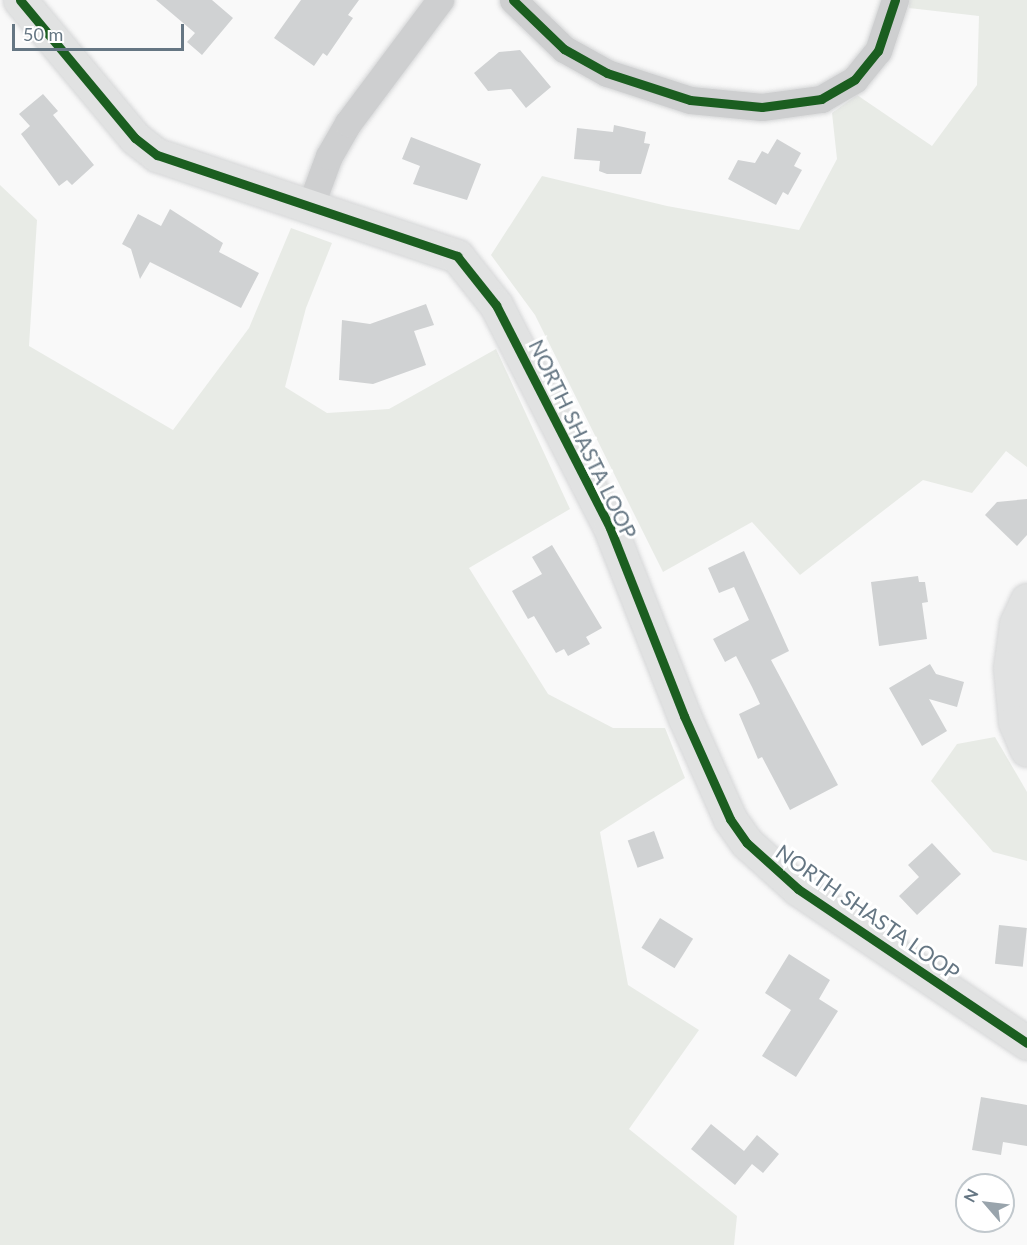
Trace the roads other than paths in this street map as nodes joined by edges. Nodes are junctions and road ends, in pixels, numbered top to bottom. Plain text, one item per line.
1 (20, 0) edge
2 (440, 0) edge
3 (513, 0) edge
4 (895, 0) edge
5 (310, 207) junction
6 (1027, 600) edge
7 (1027, 750) edge
8 (1027, 1043) edge

1 - 5 street, NORTH SHASTA LOOP
2 - 5 street
3 - 4 street
5 - 8 street, NORTH SHASTA LOOP
6 - 7 street

